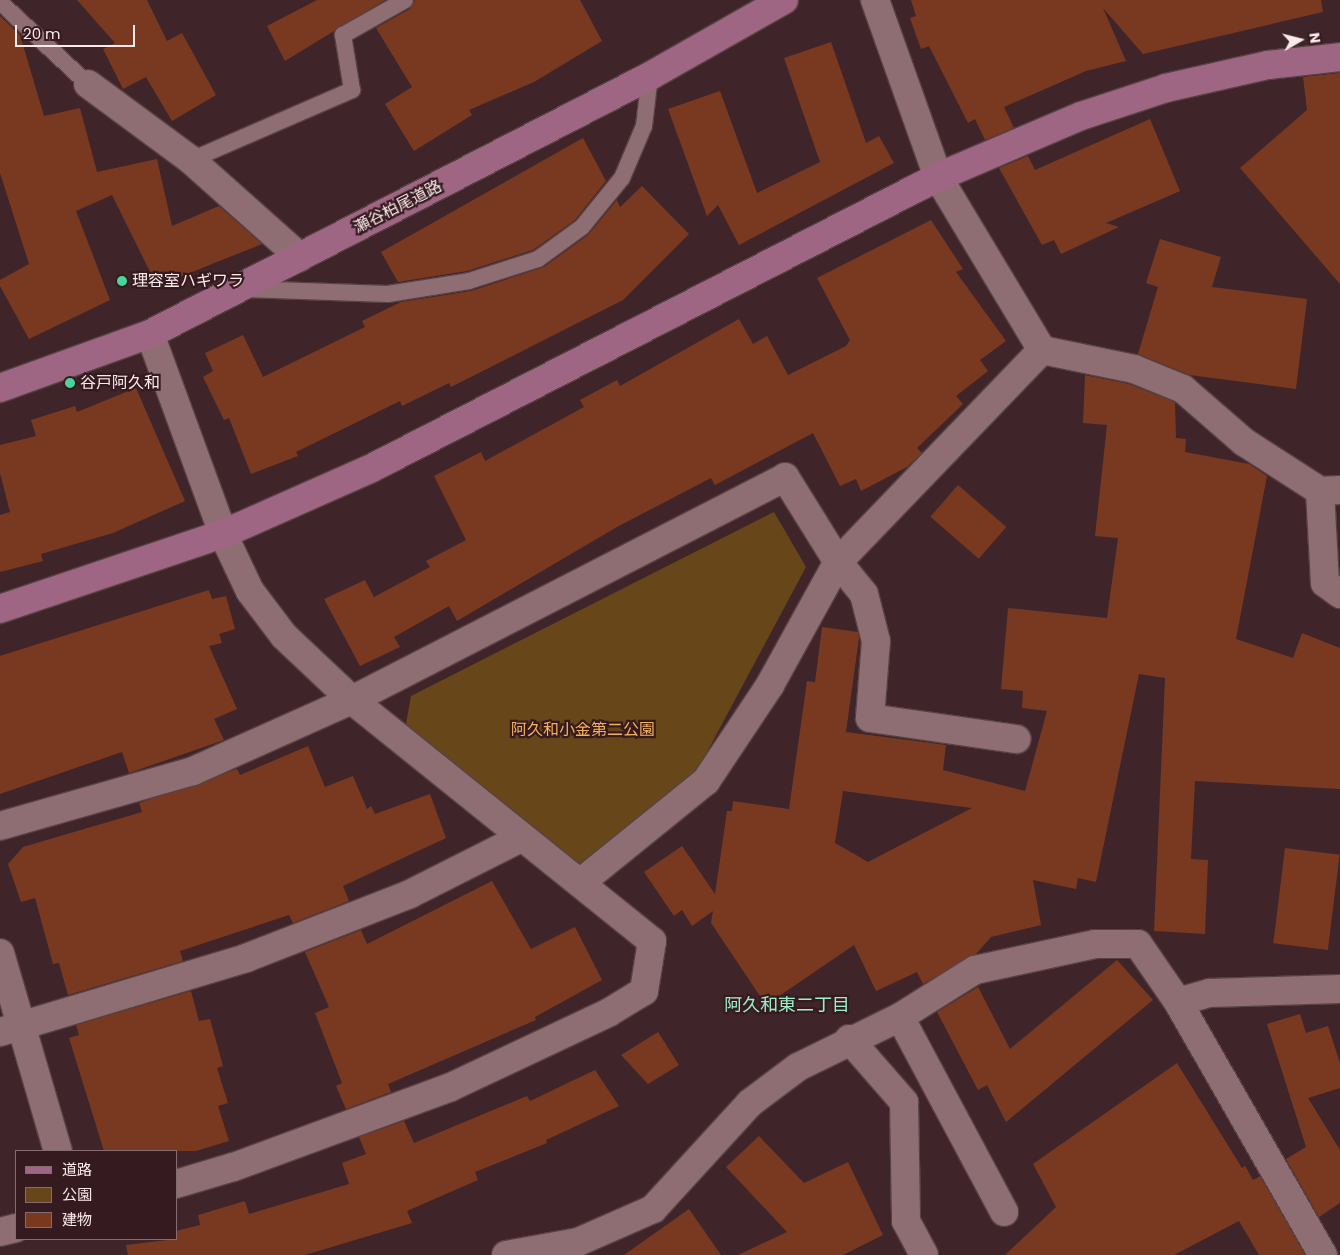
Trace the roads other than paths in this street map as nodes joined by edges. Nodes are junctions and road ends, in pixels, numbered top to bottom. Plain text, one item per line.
1 (405, 0) edge
2 (783, 0) edge
3 (875, 0) edge
4 (0, 2) edge
5 (1340, 57) edge
6 (650, 76) junction
7 (88, 84) joint
8 (190, 160) junction
9 (938, 177) junction
10 (300, 257) junction
11 (240, 288) junction
12 (150, 334) junction
13 (1042, 350) junction
14 (0, 388) edge
15 (1330, 490) edge
16 (223, 534) junction
17 (838, 562) junction
18 (1340, 594) edge
19 (0, 609) edge
20 (352, 700) junction
21 (1016, 739) dead end
22 (0, 826) edge
23 (521, 838) junction
24 (580, 883) junction
25 (0, 952) edge
26 (1340, 989) edge
27 (1178, 1002) junction
28 (900, 1017) junction
29 (10, 1029) edge
30 (849, 1040) junction
31 (58, 1150) edge
32 (178, 1183) edge
33 (1004, 1212) dead end
34 (15, 1228) edge
35 (0, 1232) edge
36 (580, 1249) edge
37 (506, 1255) edge
38 (924, 1255) edge
39 (1323, 1255) edge

1 - 8 lane
2 - 6 street, 瀬谷柏尾道路
3 - 9 street
4 - 7 lane
5 - 9 street
6 - 10 street, 瀬谷柏尾道路
6 - 11 lane
7 - 8 street
8 - 10 street
9 - 13 street
9 - 16 street
10 - 11 street, 瀬谷柏尾道路
11 - 12 street, 瀬谷柏尾道路
12 - 14 street, 瀬谷柏尾道路
12 - 16 street
13 - 15 street
13 - 17 street
15 - 18 street
16 - 19 street
16 - 20 street
17 - 20 street
17 - 21 street
17 - 24 street
20 - 22 street
20 - 23 street
23 - 24 street
23 - 29 street
24 - 32 street
25 - 29 street
26 - 27 street
27 - 28 street
27 - 39 street
28 - 30 street
28 - 33 street
29 - 31 street
30 - 36 street
30 - 38 street
34 - 35 street
36 - 37 street

